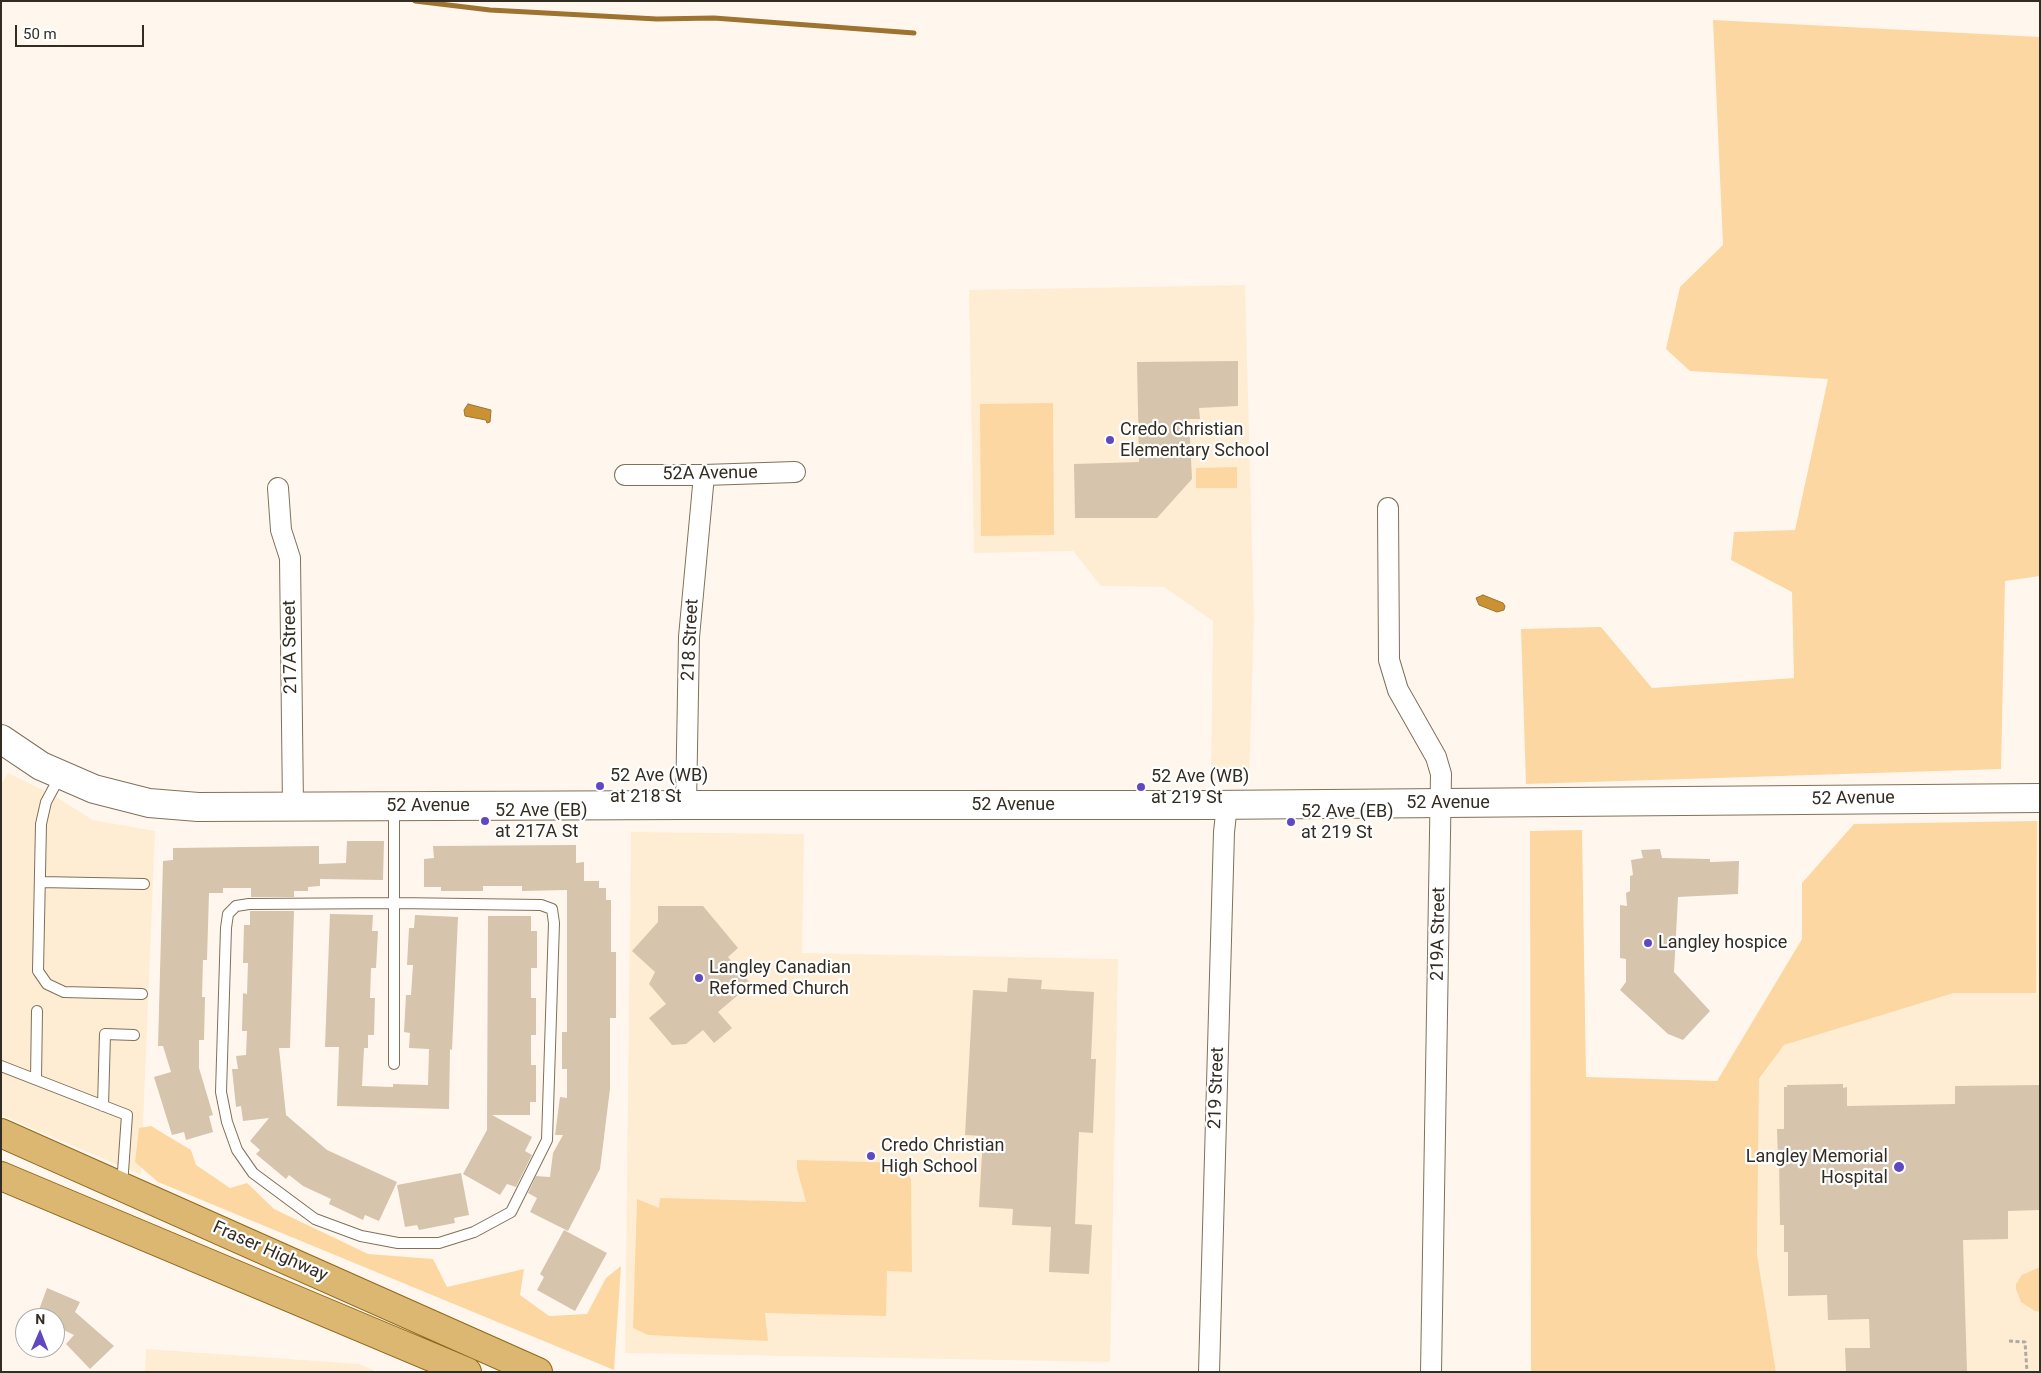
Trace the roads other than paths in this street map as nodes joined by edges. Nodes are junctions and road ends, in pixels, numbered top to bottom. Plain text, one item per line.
1 (795, 472) dead end
2 (625, 475) dead end
3 (704, 475) junction
4 (278, 488) dead end
5 (1388, 508) dead end
6 (1, 739) edge
7 (61, 775) junction
8 (2040, 798) edge
9 (1441, 802) junction
10 (686, 805) junction
11 (1227, 805) junction
12 (394, 806) junction
13 (293, 807) junction
14 (40, 882) junction
15 (144, 884) dead end
16 (395, 903) junction
17 (142, 994) dead end
18 (37, 1011) dead end
19 (134, 1035) dead end
20 (394, 1064) dead end
21 (1, 1066) edge
22 (36, 1080) junction
23 (103, 1106) junction
24 (1, 1133) edge
25 (1, 1176) edge
26 (122, 1186) junction
27 (466, 1372) edge
28 (538, 1372) edge
29 (1209, 1372) edge
30 (1431, 1372) edge

1 - 3 street, 52A Avenue
2 - 3 street, 52A Avenue
3 - 10 street, 218 Street
4 - 13 street, 217A Street
5 - 9 street, 219A Street
6 - 7 street, 52 Avenue
7 - 13 street, 52 Avenue
7 - 14 lane
8 - 9 street, 52 Avenue
9 - 11 street, 52 Avenue
9 - 30 street, 219A Street
10 - 11 street, 52 Avenue
10 - 12 street, 52 Avenue
11 - 29 street, 219 Street
12 - 13 street, 52 Avenue
12 - 16 lane
14 - 15 lane
14 - 17 lane
16 - 16 lane
16 - 20 lane
18 - 22 lane
19 - 23 lane
21 - 22 lane
22 - 23 lane
23 - 26 lane
24 - 26 main road, Fraser Highway
25 - 27 main road, Fraser Highway
26 - 28 main road, Fraser Highway

